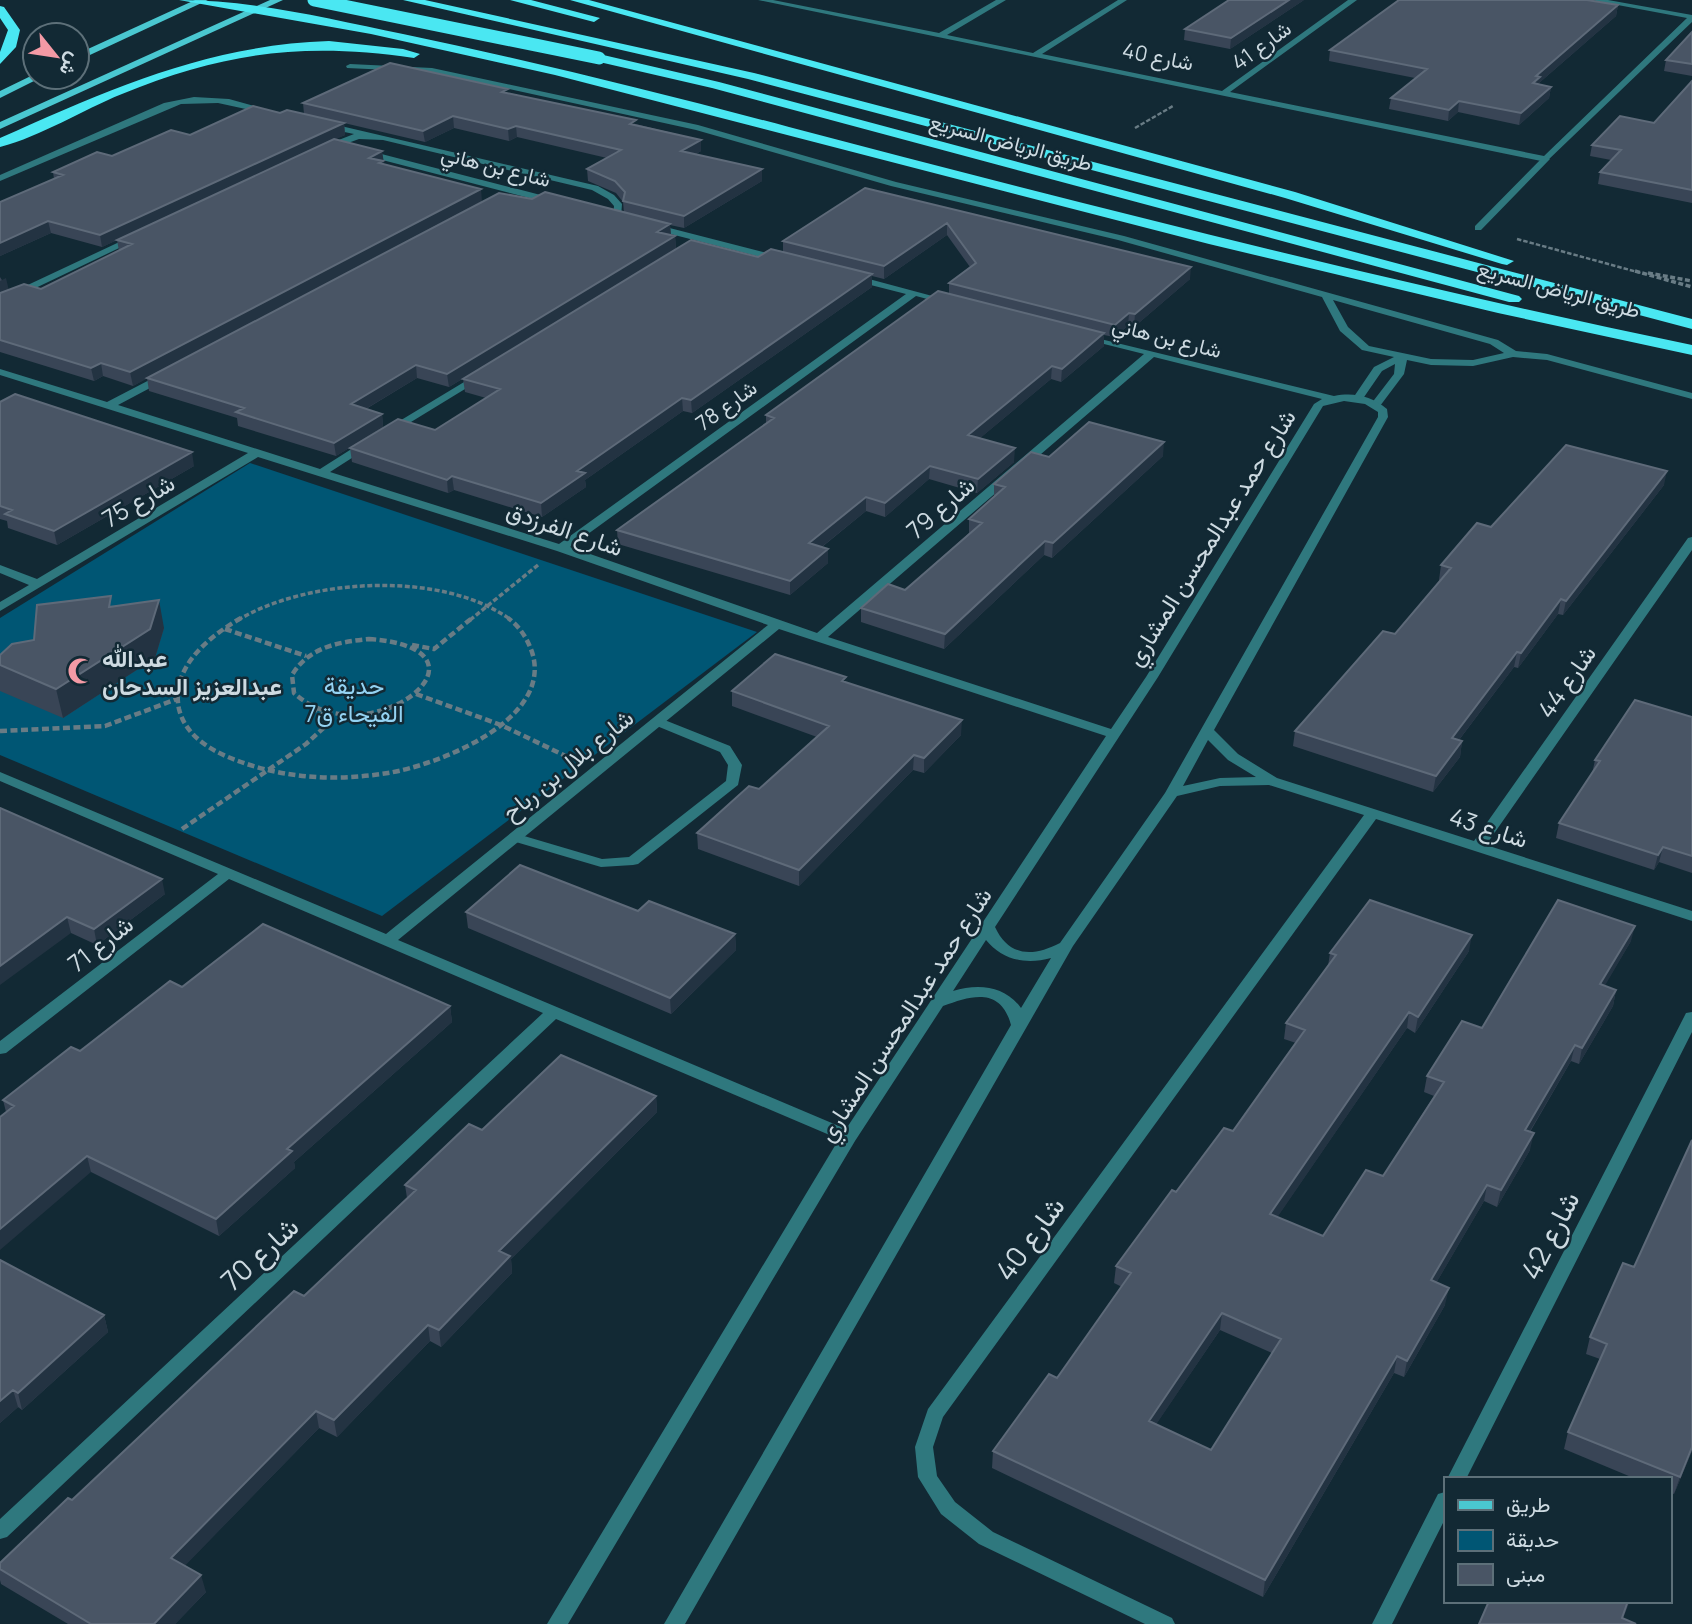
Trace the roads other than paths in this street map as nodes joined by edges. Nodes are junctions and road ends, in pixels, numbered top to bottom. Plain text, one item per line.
1 (185, 0) edge
2 (278, 0) edge
3 (314, 0) edge
4 (367, 0) edge
5 (409, 0) edge
6 (516, 0) edge
7 (576, 0) edge
8 (762, 0) edge
9 (1002, 0) edge
10 (1123, 0) edge
11 (1353, 0) edge
12 (1595, 0) edge
13 (201, 1) edge
14 (0, 9) edge
15 (254, 10) junction
16 (1692, 17) edge
17 (369, 31) junction
18 (940, 36) junction
19 (91, 52) edge
20 (1035, 55) junction
21 (0, 60) edge
22 (795, 62) junction
23 (350, 66) dead end
24 (547, 71) junction
25 (21, 84) edge
26 (1224, 93) junction
27 (0, 94) edge
28 (279, 114) edge
29 (317, 123) edge
30 (0, 126) edge
31 (368, 135) junction
32 (0, 144) edge
33 (334, 145) junction
34 (321, 150) edge
35 (1546, 159) junction
36 (0, 178) edge
37 (514, 191) junction
38 (502, 197) edge
39 (565, 204) edge
40 (603, 214) edge
41 (616, 217) junction
42 (628, 220) edge
43 (640, 224) edge
44 (1478, 228) dead end
45 (148, 232) edge
46 (701, 240) junction
47 (689, 247) edge
48 (794, 263) edge
49 (848, 276) edge
50 (914, 293) junction
51 (1325, 294) junction
52 (0, 302) edge
53 (954, 303) edge
54 (1692, 318) edge
55 (1692, 324) edge
56 (1072, 333) edge
57 (1692, 349) edge
58 (1152, 353) junction
59 (1513, 354) junction
60 (1402, 357) junction
61 (488, 370) edge
62 (0, 372) edge
63 (171, 372) edge
64 (1692, 396) edge
65 (1331, 398) junction
66 (1358, 398) junction
67 (1376, 404) junction
68 (110, 405) junction
69 (258, 452) junction
70 (322, 472) junction
71 (1692, 541) edge
72 (561, 548) junction
73 (0, 569) edge
74 (38, 584) junction
75 (0, 607) edge
76 (777, 624) junction
77 (819, 638) junction
78 (657, 721) junction
79 (1206, 730) junction
80 (1113, 734) junction
81 (0, 776) edge
82 (1272, 781) junction
83 (1172, 793) junction
84 (1373, 813) junction
85 (514, 837) junction
86 (1477, 847) junction
87 (228, 873) junction
88 (1692, 916) edge
89 (988, 928) junction
90 (387, 941) junction
91 (1066, 945) junction
92 (938, 1003) junction
93 (554, 1012) junction
94 (1692, 1017) edge
95 (1019, 1025) junction
96 (0, 1049) edge
97 (849, 1138) junction
98 (1457, 1477) edge
99 (1444, 1502) edge
100 (0, 1531) edge
101 (557, 1624) edge
102 (674, 1624) edge
103 (1164, 1624) edge
104 (1382, 1624) edge

1 - 13 highway
2 - 15 main road
3 - 57 highway, طريق الرياض السريع, bridge
4 - 17 highway
5 - 55 highway, طريق الرياض السريع
6 - 22 highway
7 - 22 highway
8 - 18 street, شارع 40
9 - 18 street
10 - 20 street
11 - 26 street, شارع 41
12 - 16 street
13 - 15 highway
13 - 19 main road
14 - 21 highway
15 - 17 highway
15 - 30 main road
16 - 35 street
17 - 24 highway
18 - 20 street, شارع 40
20 - 26 street, شارع 40
22 - 54 highway
23 - 51 street
24 - 32 highway
24 - 57 highway
25 - 27 main road
26 - 35 street, شارع 40
28 - 36 street
29 - 31 street
31 - 33 street
31 - 41 street
33 - 34 street
33 - 37 street, شارع بن هاني
35 - 44 street
37 - 38 street
37 - 39 street, شارع بن هاني
40 - 41 street
41 - 42 street
43 - 46 street
45 - 52 street
46 - 47 street
46 - 48 street
49 - 50 street
50 - 53 street
50 - 72 street, شارع 78
51 - 59 street
51 - 60 street
56 - 58 street, شارع بن هاني
58 - 65 street, شارع بن هاني
58 - 77 street, شارع 79
59 - 60 street
59 - 64 street
60 - 66 street
60 - 67 street
61 - 70 street
62 - 68 street, شارع الفرزدق
63 - 68 street
65 - 66 street, شارع حمد عبدالمحسن المشاري
65 - 80 street, شارع حمد عبدالمحسن المشاري
66 - 67 street, شارع حمد عبدالمحسن المشاري
67 - 79 street
68 - 69 street, شارع الفرزدق
69 - 70 street, شارع الفرزدق
69 - 74 street, شارع 75
70 - 72 street, شارع الفرزدق
71 - 86 street, شارع 44
72 - 76 street, شارع الفرزدق
73 - 74 street
74 - 75 street, شارع 75
76 - 77 street, شارع الفرزدق
76 - 78 street, شارع بلال بن رباح
77 - 80 street, شارع الفرزدق
78 - 85 street, شارع بلال بن رباح
78 - 85 street
79 - 82 street, شارع 43
79 - 83 street
80 - 89 street, شارع حمد عبدالمحسن المشاري
81 - 87 street
82 - 83 street, شارع 43
82 - 84 street, شارع 43
83 - 91 street
84 - 86 street, شارع 43
84 - 103 street, شارع 40
85 - 90 street, شارع بلال بن رباح
86 - 88 street, شارع 43
87 - 90 street
87 - 96 street, شارع 71
89 - 91 street
89 - 92 street, شارع حمد عبدالمحسن المشاري
90 - 93 street
91 - 95 street
92 - 95 street
92 - 97 street, شارع حمد عبدالمحسن المشاري
93 - 97 street
93 - 100 street, شارع 70
94 - 98 street, شارع 42
95 - 102 street
97 - 101 street, شارع حمد عبدالمحسن المشاري
99 - 104 street

